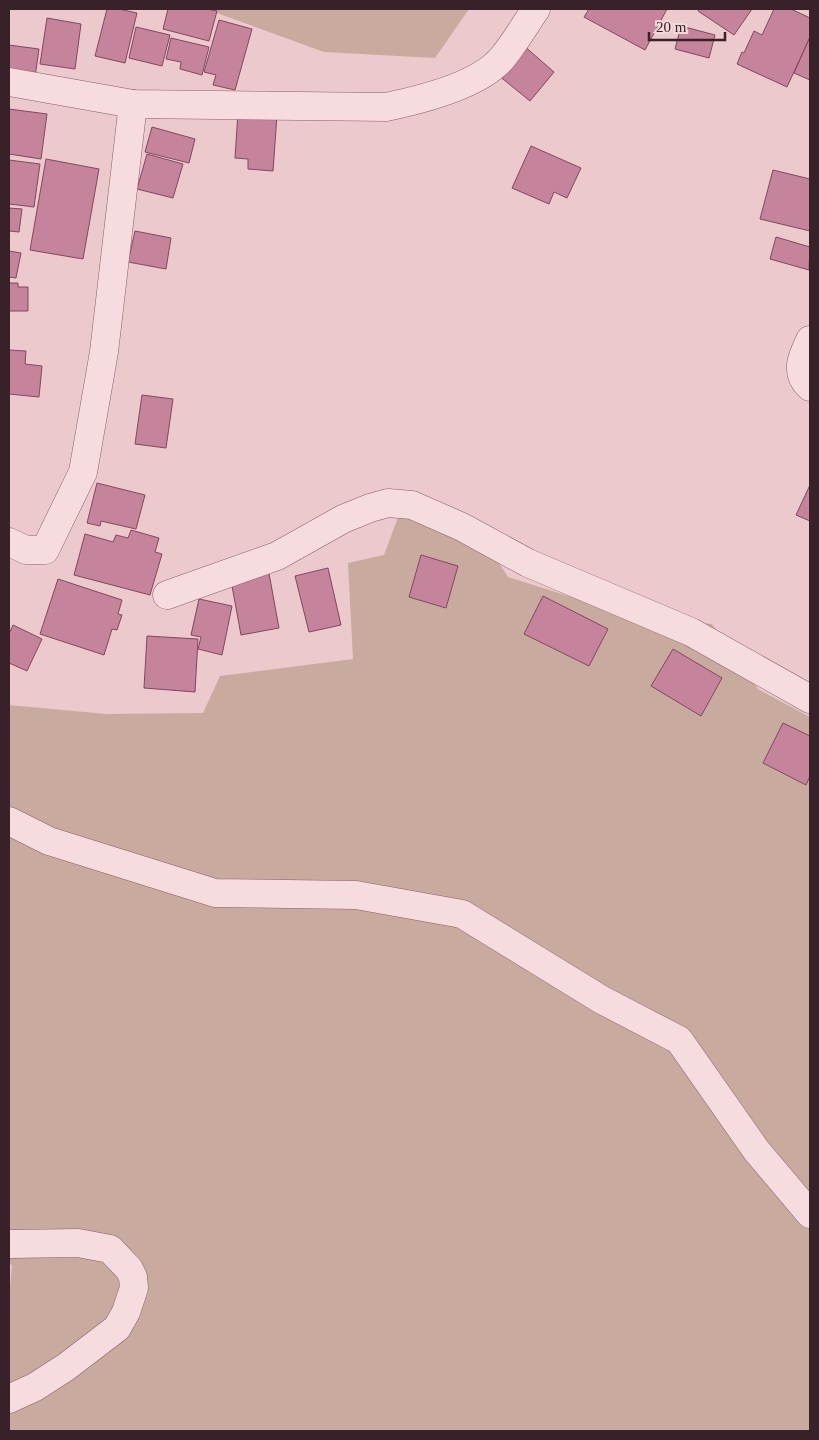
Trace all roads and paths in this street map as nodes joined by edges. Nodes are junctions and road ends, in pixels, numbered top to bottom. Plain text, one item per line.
1 (536, 9) edge
2 (9, 82) edge
3 (133, 104) junction
4 (810, 340) edge
5 (810, 387) edge
6 (9, 542) edge
7 (167, 596) dead end
8 (810, 699) edge
9 (9, 821) edge
10 (810, 1214) edge
11 (9, 1244) edge
12 (9, 1399) edge

1 - 3 street
2 - 3 street
3 - 6 street
4 - 5 street
7 - 8 street
9 - 10 street
11 - 12 street

